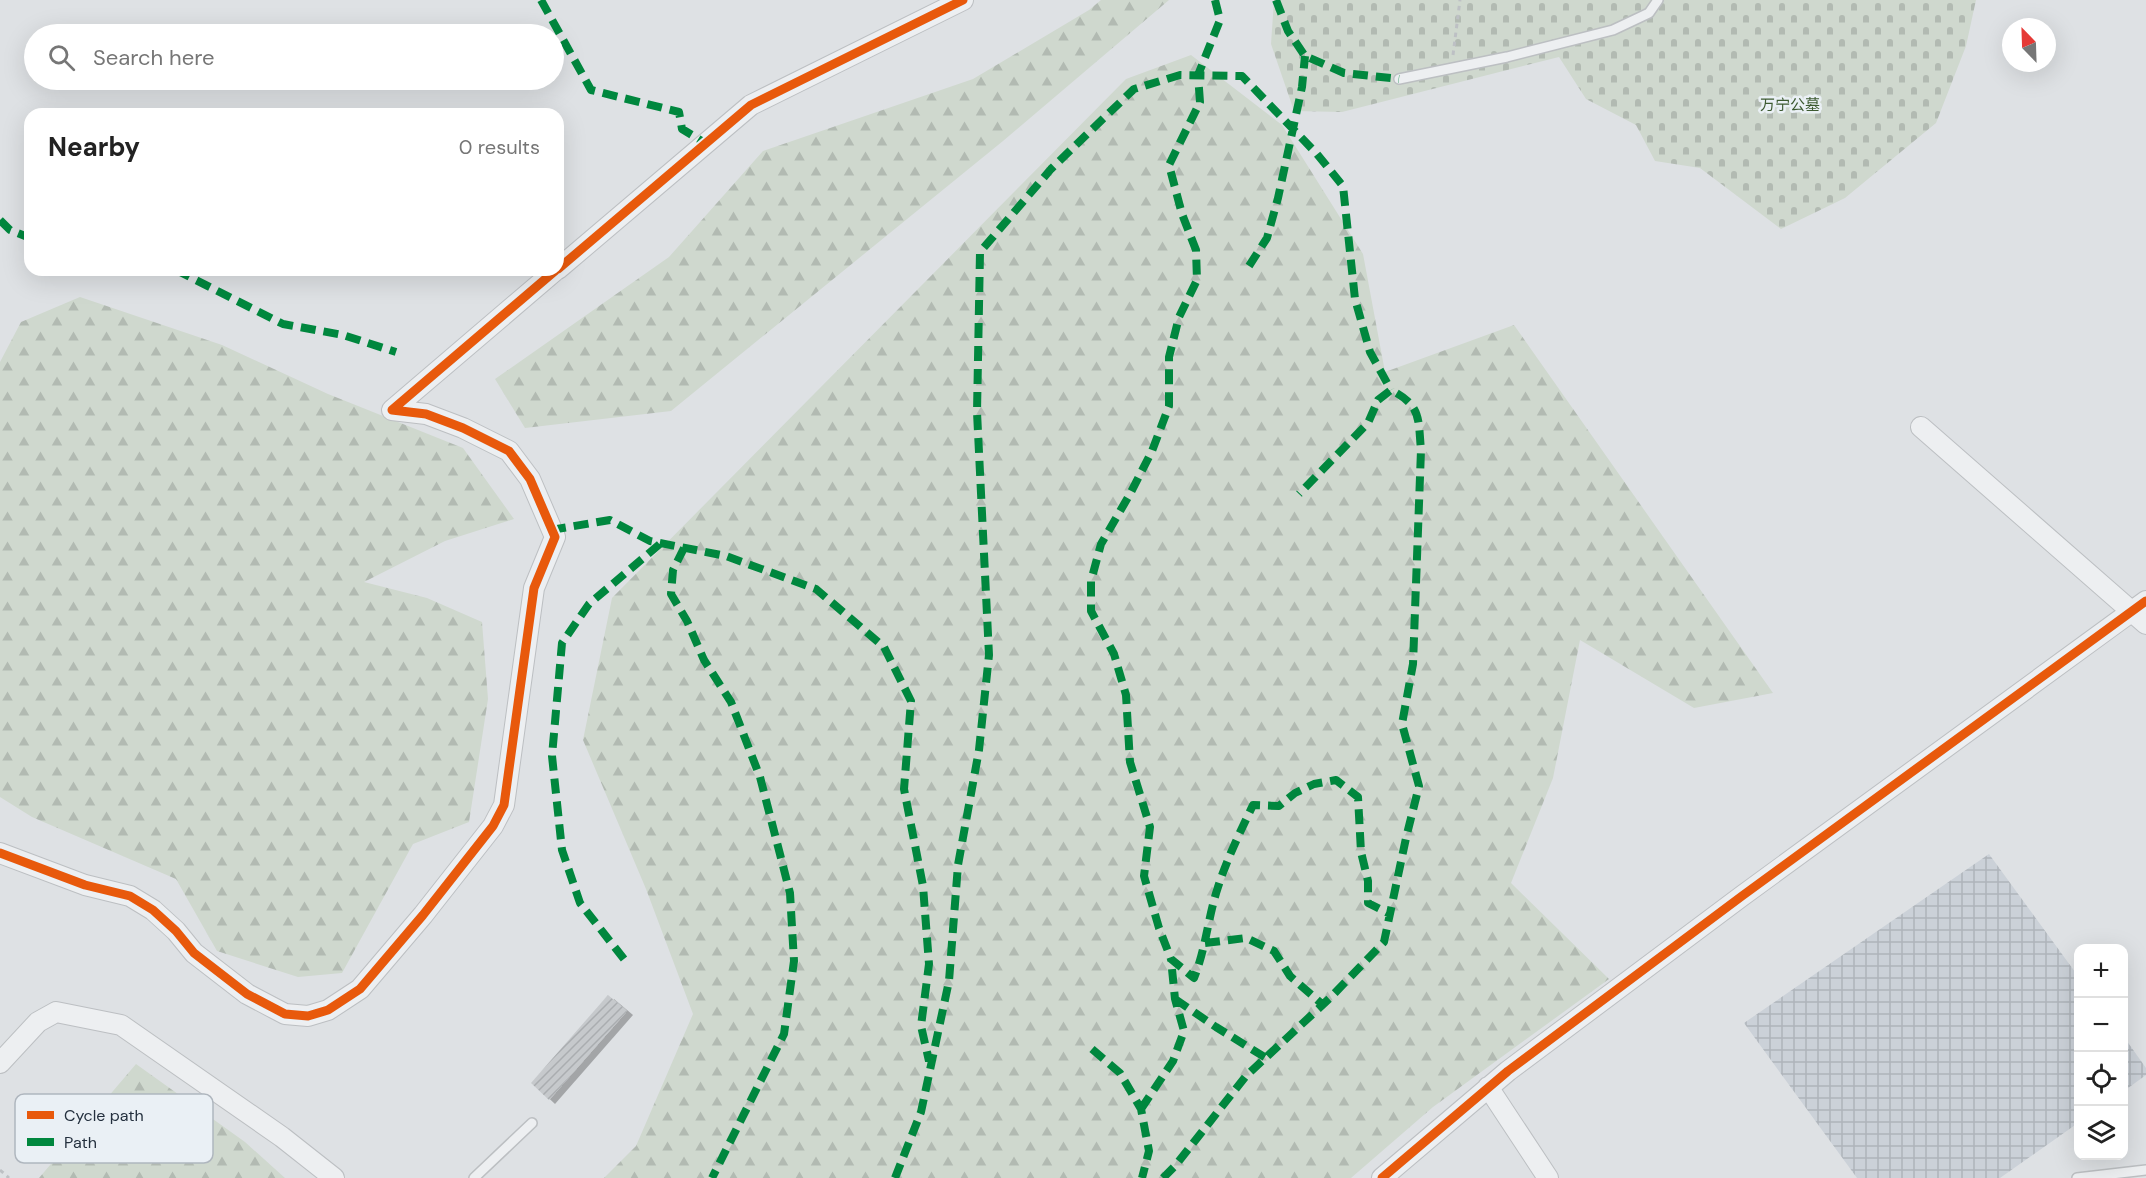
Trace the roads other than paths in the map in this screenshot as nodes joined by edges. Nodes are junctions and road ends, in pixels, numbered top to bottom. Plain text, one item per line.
1 (963, 0) edge
2 (1658, 0) edge
3 (1399, 79) dead end
4 (564, 263) edge
5 (549, 276) edge
6 (1921, 428) dead end
7 (2141, 612) edge
8 (0, 853) edge
9 (0, 1064) edge
10 (1488, 1087) junction
11 (532, 1123) dead end
12 (2146, 1170) edge
13 (334, 1178) edge
14 (474, 1178) edge
15 (1382, 1178) edge
16 (1548, 1178) edge
17 (2078, 1178) edge

1 - 4 street
2 - 3 lane
5 - 8 street
6 - 7 street
7 - 10 street
9 - 13 street
10 - 15 street
10 - 16 street
11 - 14 lane
12 - 17 lane

